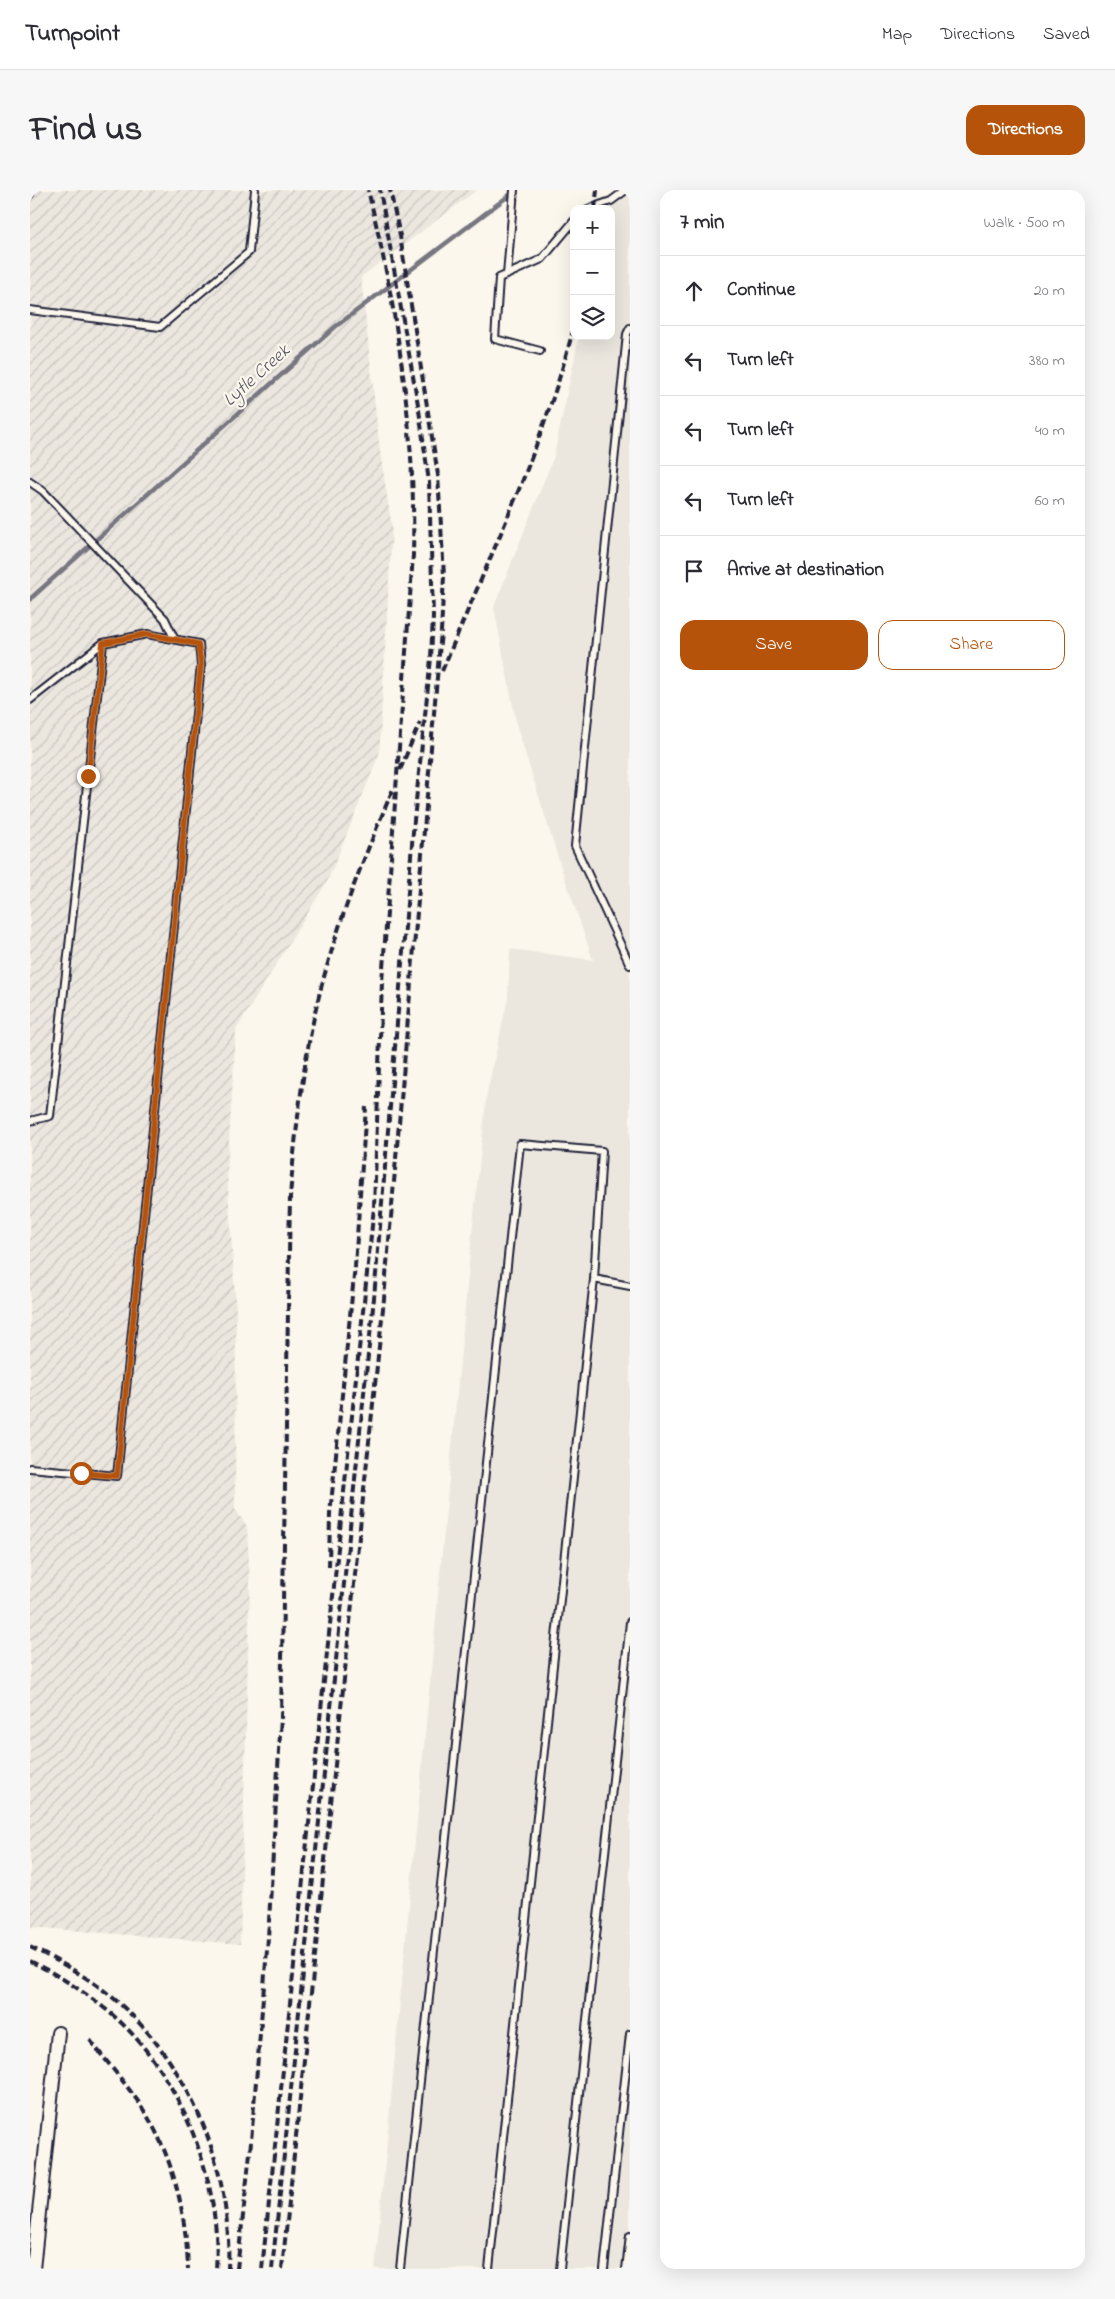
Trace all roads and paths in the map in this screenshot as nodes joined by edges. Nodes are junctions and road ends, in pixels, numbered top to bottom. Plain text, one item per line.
1 (255, 190) edge
2 (514, 190) edge
3 (626, 190) edge
4 (600, 205) edge
5 (570, 226) edge
6 (506, 275) junction
7 (30, 310) edge
8 (630, 328) edge
9 (540, 351) dead end
10 (30, 482) edge
11 (174, 638) junction
12 (103, 643) junction
13 (30, 700) edge
14 (630, 965) edge
15 (30, 1121) edge
16 (594, 1280) junction
17 (630, 1286) edge
18 (30, 1468) edge
19 (630, 1622) edge
20 (58, 2033) dead end
21 (630, 2034) edge
22 (630, 2236) edge
23 (33, 2269) edge
24 (400, 2269) edge
25 (489, 2269) edge
26 (560, 2269) edge
27 (604, 2269) edge
28 (626, 2269) edge

1 - 7 lane
2 - 6 lane
3 - 4 lane
5 - 6 lane
6 - 9 lane
8 - 14 lane
10 - 11 lane
11 - 12 lane
11 - 18 lane
12 - 13 lane
12 - 15 lane
16 - 17 lane
16 - 24 lane
16 - 25 lane
19 - 26 lane
20 - 23 street
21 - 27 lane
22 - 28 lane

